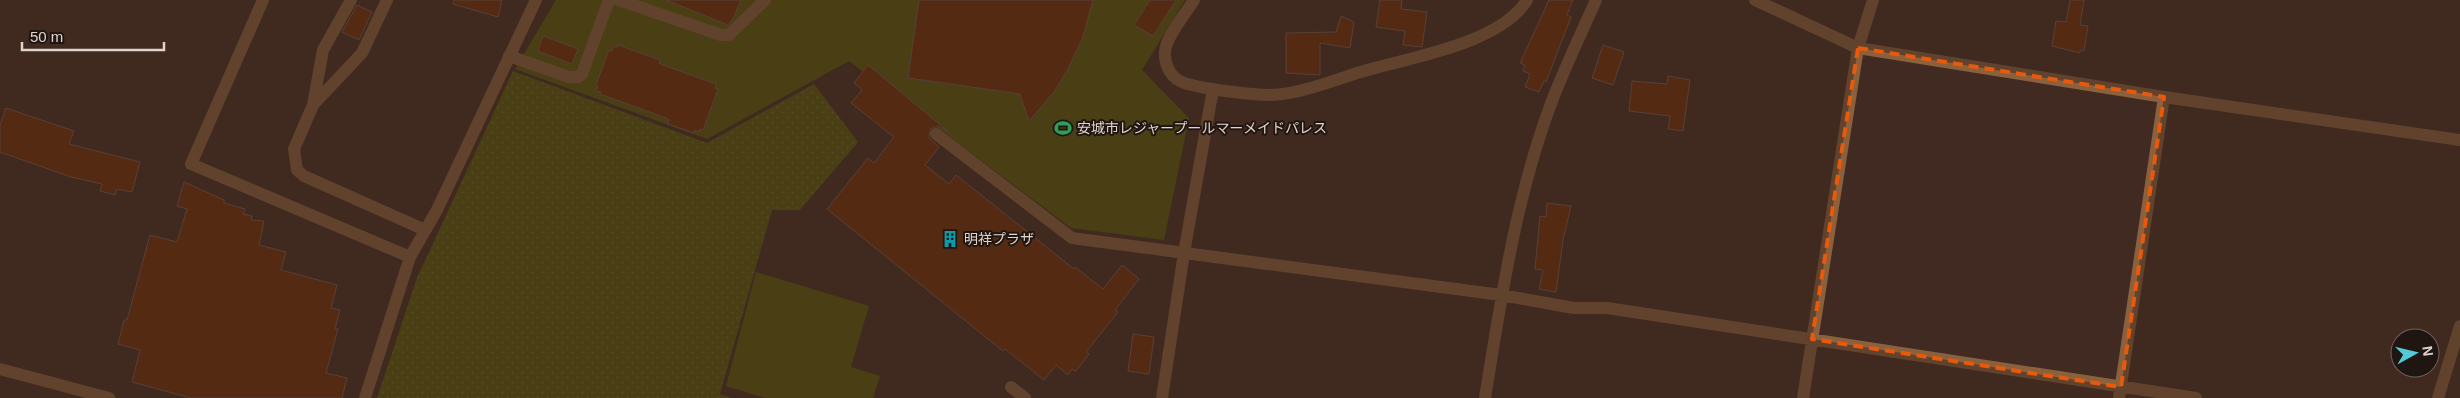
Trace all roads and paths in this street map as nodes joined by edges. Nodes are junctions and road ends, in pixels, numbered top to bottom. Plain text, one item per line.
1 (263, 0) edge
2 (351, 0) edge
3 (387, 0) edge
4 (536, 0) edge
5 (609, 0) edge
6 (619, 0) edge
7 (765, 0) edge
8 (1194, 0) edge
9 (1527, 0) edge
10 (1596, 0) edge
11 (1755, 0) edge
12 (1873, 0) edge
13 (1858, 48) junction
14 (510, 56) junction
15 (1213, 89) junction
16 (2164, 97) junction
17 (313, 105) junction
18 (936, 134) dead end
19 (2460, 140) edge
20 (425, 230) junction
21 (1184, 253) junction
22 (410, 258) junction
23 (1501, 295) junction
24 (2460, 326) edge
25 (1812, 338) junction
26 (0, 369) edge
27 (1011, 387) dead end
28 (2120, 392) edge
29 (109, 398) edge
30 (365, 398) edge
31 (1025, 398) edge
32 (1162, 398) edge
33 (1485, 398) edge
34 (1803, 398) edge
35 (2196, 398) edge
36 (2438, 398) edge

1 - 22 street
2 - 17 street
3 - 17 street
4 - 14 street
5 - 14 street
6 - 7 street
8 - 15 street
9 - 15 street
10 - 23 street
11 - 13 street
12 - 13 street
13 - 16 street
13 - 25 street
14 - 20 street
15 - 21 street
16 - 19 street
16 - 28 street
17 - 20 street
18 - 21 street
20 - 22 street
21 - 23 street
21 - 32 street
22 - 30 street
23 - 25 street
23 - 33 street
24 - 36 street
25 - 28 street
25 - 34 street
26 - 29 street
27 - 31 street
28 - 35 street

